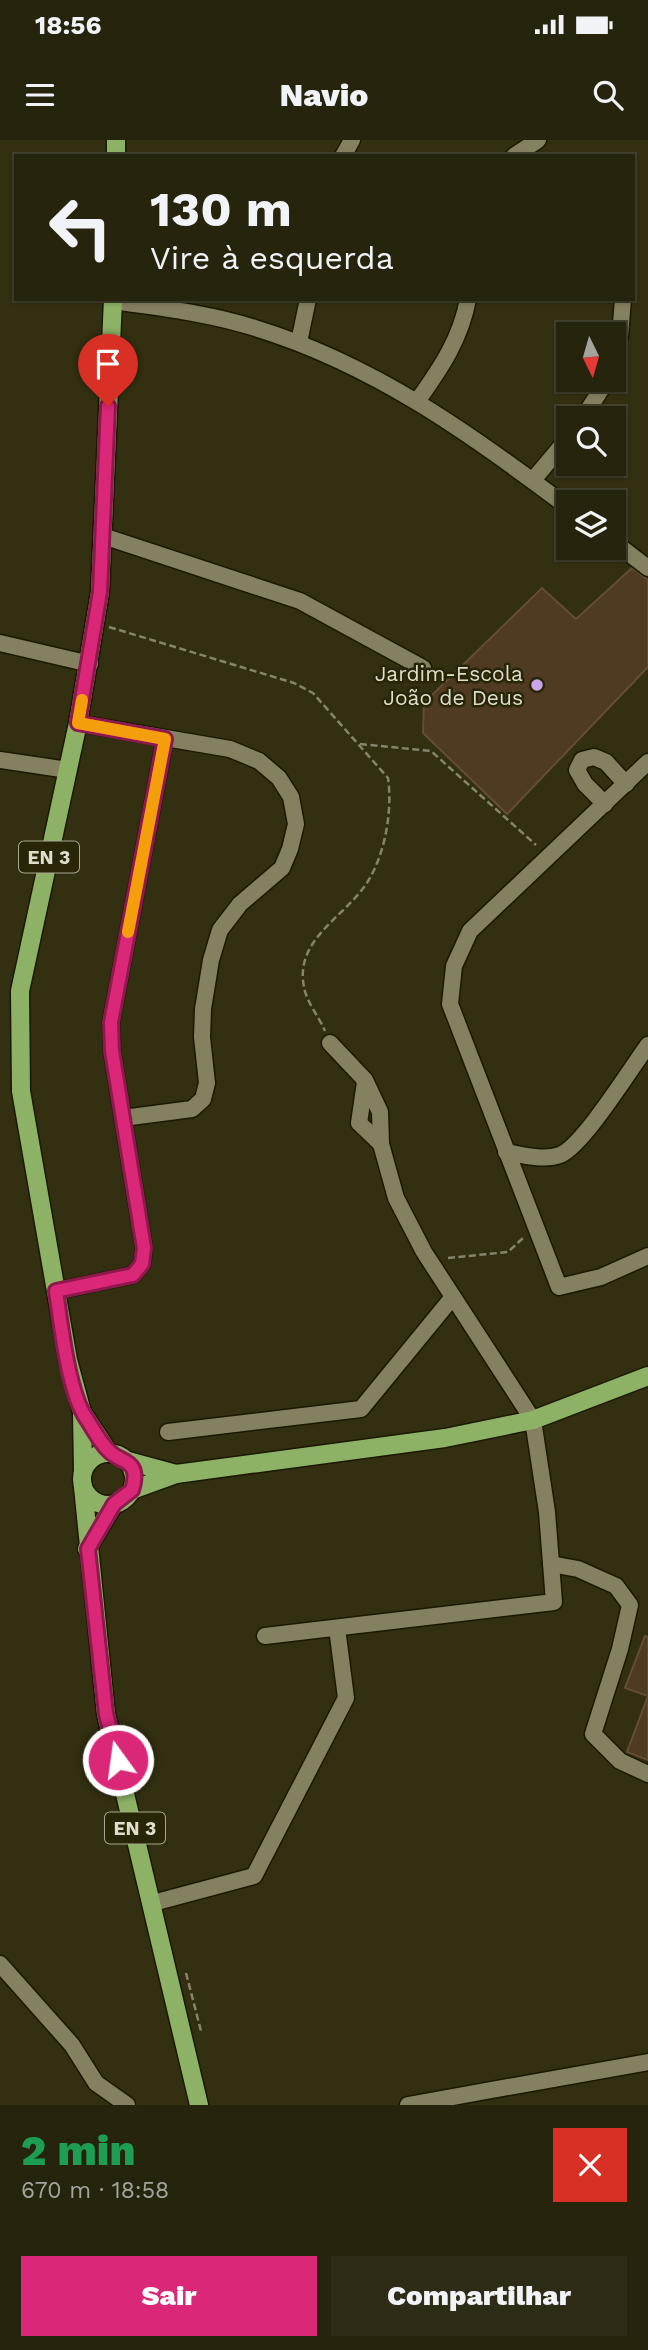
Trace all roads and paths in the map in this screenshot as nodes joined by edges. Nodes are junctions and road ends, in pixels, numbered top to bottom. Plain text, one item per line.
1 (538, 140) edge
2 (517, 154) edge
3 (113, 301) edge
4 (120, 301) edge
5 (308, 301) edge
6 (468, 301) edge
7 (623, 301) edge
8 (621, 322) edge
9 (299, 342) junction
10 (418, 401) junction
11 (556, 453) edge
12 (533, 481) junction
13 (556, 498) edge
14 (103, 536) junction
15 (626, 551) edge
16 (648, 568) edge
17 (95, 623) junction
18 (0, 643) edge
19 (90, 664) junction
20 (423, 668) dead end
21 (78, 723) junction
22 (165, 739) junction
23 (360, 744) junction
24 (0, 760) edge
25 (648, 762) edge
26 (68, 770) junction
27 (626, 784) junction
28 (605, 804) junction
29 (550, 856) junction
30 (330, 1043) joint
31 (648, 1045) edge
32 (123, 1118) junction
33 (506, 1152) junction
34 (535, 1227) junction
35 (648, 1256) edge
36 (432, 1264) junction
37 (56, 1291) junction
38 (452, 1297) junction
39 (648, 1376) edge
40 (82, 1412) junction
41 (533, 1420) junction
42 (168, 1432) dead end
43 (109, 1452) junction
44 (128, 1461) junction
45 (176, 1474) junction
46 (83, 1479) junction
47 (132, 1490) junction
48 (114, 1504) junction
49 (88, 1549) junction
50 (551, 1564) junction
51 (337, 1628) junction
52 (265, 1636) dead end
53 (648, 1774) edge
54 (153, 1903) junction
55 (0, 1964) edge
56 (648, 2062) edge
57 (127, 2105) edge
58 (199, 2105) edge
59 (408, 2105) edge

1 - 2 street
3 - 14 main road, EN 3
4 - 9 street
5 - 9 street
6 - 10 street
7 - 8 street
9 - 10 street
10 - 12 street
11 - 12 street
12 - 13 street
14 - 17 main road, EN 3
14 - 20 street
15 - 16 street
17 - 19 main road, EN 3
17 - 23 path
18 - 19 street
19 - 21 main road, EN 3
21 - 22 street
21 - 26 main road, EN 3
22 - 32 street
22 - 32 street
23 - 29 path
23 - 30 path
24 - 26 street
25 - 27 street
26 - 37 main road, EN 3
27 - 28 street
27 - 28 street
28 - 29 street
29 - 33 street
30 - 36 street
31 - 33 street
32 - 37 street
33 - 34 street
34 - 35 street
34 - 36 path
36 - 38 street
37 - 40 main road, EN 3
38 - 41 street
38 - 42 street
39 - 41 main road
40 - 43 main road, EN 3
40 - 46 main road, EN 3
41 - 45 main road
41 - 50 street
43 - 44 main road
43 - 46 main road
44 - 45 main road
44 - 47 main road
45 - 47 main road
46 - 48 main road
46 - 49 main road, EN 3
47 - 48 main road
48 - 49 main road
49 - 54 main road, EN 3
50 - 51 street
50 - 53 street
51 - 52 street
51 - 54 street
54 - 58 main road, EN 3
55 - 57 street
56 - 59 street

